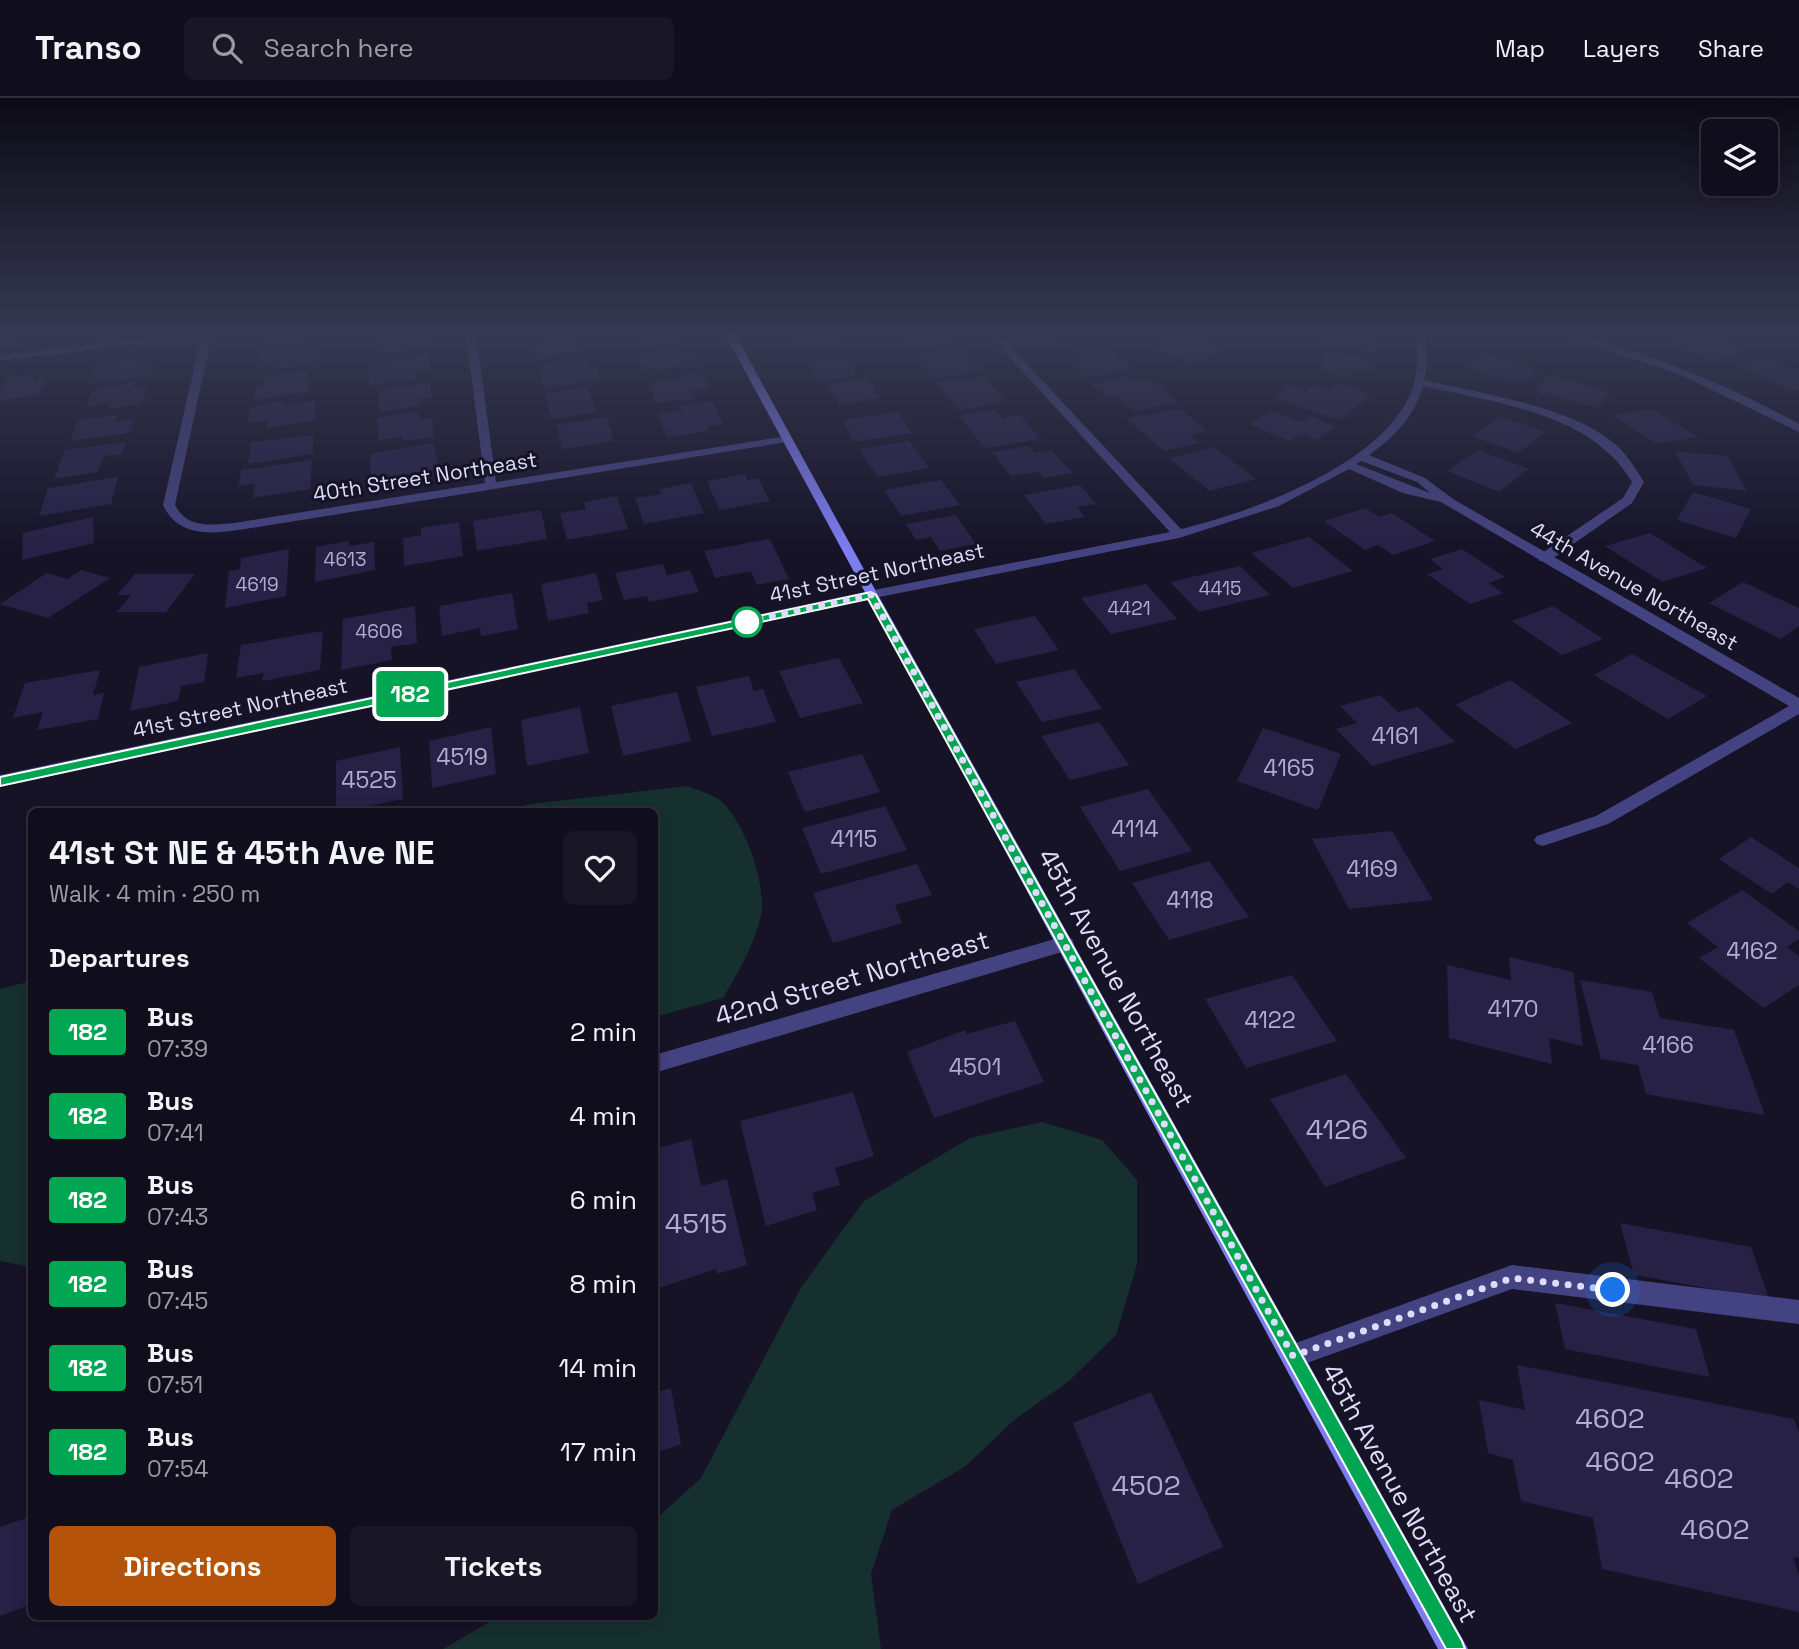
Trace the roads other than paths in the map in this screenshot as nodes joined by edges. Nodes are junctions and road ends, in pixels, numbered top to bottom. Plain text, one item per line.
1 (191, 406) edge
2 (481, 406) edge
3 (769, 406) edge
4 (1060, 406) edge
5 (1411, 406) edge
6 (1510, 406) edge
7 (1756, 406) edge
8 (1799, 429) edge
9 (787, 439) junction
10 (1360, 456) junction
11 (1348, 465) junction
12 (492, 486) junction
13 (1449, 502) junction
14 (1180, 534) junction
15 (1544, 558) junction
16 (871, 595) junction
17 (1799, 706) edge
18 (0, 781) edge
19 (1543, 840) dead end
20 (1065, 944) junction
21 (658, 1063) edge
22 (1799, 1312) edge
23 (1293, 1356) junction
24 (1454, 1649) edge

1 - 12 street, 40th Street Northeast
2 - 12 street
3 - 9 street, 45th Avenue Northeast
4 - 14 street
5 - 10 street, 41st Street Northeast
6 - 15 street
7 - 8 street
9 - 12 street, 40th Street Northeast
9 - 16 street, 45th Avenue Northeast
10 - 11 street, 41st Street Northeast
10 - 13 street, 44th Avenue Northeast
11 - 13 street, 44th Avenue Northeast
11 - 14 street, 41st Street Northeast
13 - 15 street, 44th Avenue Northeast
14 - 16 street, 41st Street Northeast
15 - 17 street, 44th Avenue Northeast
16 - 18 street, 41st Street Northeast
16 - 20 street, 45th Avenue Northeast
17 - 19 street
20 - 21 street, 42nd Street Northeast
20 - 23 street, 45th Avenue Northeast
22 - 23 street
23 - 24 street, 45th Avenue Northeast

